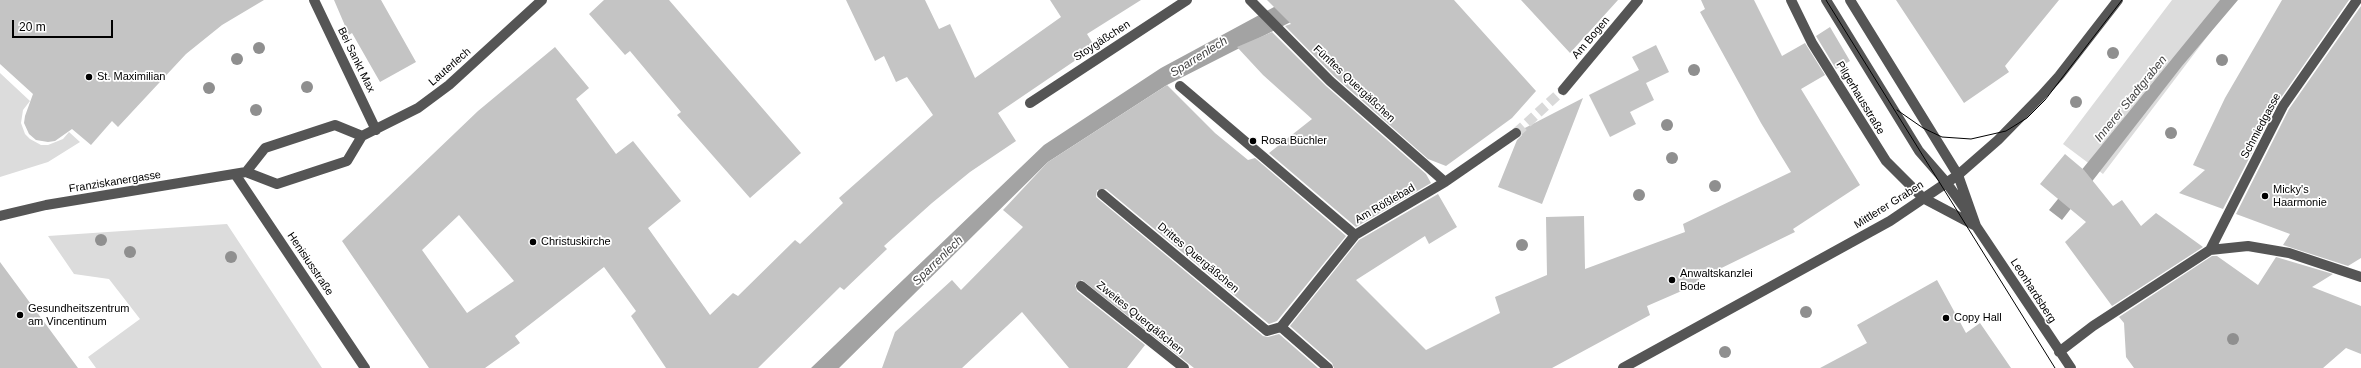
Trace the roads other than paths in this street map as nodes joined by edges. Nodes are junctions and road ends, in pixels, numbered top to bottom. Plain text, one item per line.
1 (314, 0) edge
2 (542, 0) edge
3 (1187, 0) edge
4 (1250, 0) edge
5 (1638, 0) edge
6 (1791, 0) edge
7 (1826, 0) edge
8 (1850, 0) edge
9 (2118, 0) edge
10 (2357, 0) edge
11 (1180, 86) dead end
12 (1562, 90) tunnel mouth
13 (1030, 103) dead end
14 (376, 130) junction
15 (1516, 133) tunnel mouth
16 (362, 136) junction
17 (246, 172) junction
18 (235, 174) junction
19 (1958, 175) junction
20 (1445, 182) junction
21 (1946, 182) junction
22 (1102, 194) dead end
23 (1923, 198) junction
24 (0, 216) edge
25 (1976, 226) junction
26 (1355, 235) junction
27 (2210, 250) junction
28 (2361, 277) edge
29 (1081, 286) dead end
30 (1282, 327) junction
31 (2059, 352) junction
32 (365, 368) edge
33 (1184, 368) edge
34 (1328, 368) edge
35 (1623, 368) edge
36 (2070, 368) edge

1 - 14 street, Bei Sankt Max
2 - 14 street, Lauterlech
3 - 13 street, Stoygäßchen
4 - 20 street, Fünftes Quergäßchen
5 - 12 street, Am Bogen
6 - 23 street, Pilgerhausstraße
7 - 21 street
8 - 19 street
9 - 19 street, Mittlerer Graben
10 - 27 street, Schmiedgasse
11 - 26 street
14 - 16 street, Lauterlech
15 - 20 street, Am Rößlebad
16 - 17 street
16 - 17 street
17 - 18 street
18 - 24 street, Franziskanergasse
18 - 32 street, Henisiusstraße
19 - 21 street, Mittlerer Graben
19 - 25 street, Leonhardsberg
20 - 26 street, Am Rößlebad
21 - 23 street, Mittlerer Graben
21 - 25 street
22 - 30 street, Drittes Quergäßchen
23 - 25 street, Leonhardsberg
23 - 35 street, Mittlerer Graben
25 - 31 street, Leonhardsberg
26 - 30 street, Am Rößlebad
27 - 28 street
27 - 31 street
29 - 33 street, Zweites Quergäßchen
30 - 34 street
31 - 36 street, Leonhardsberg

